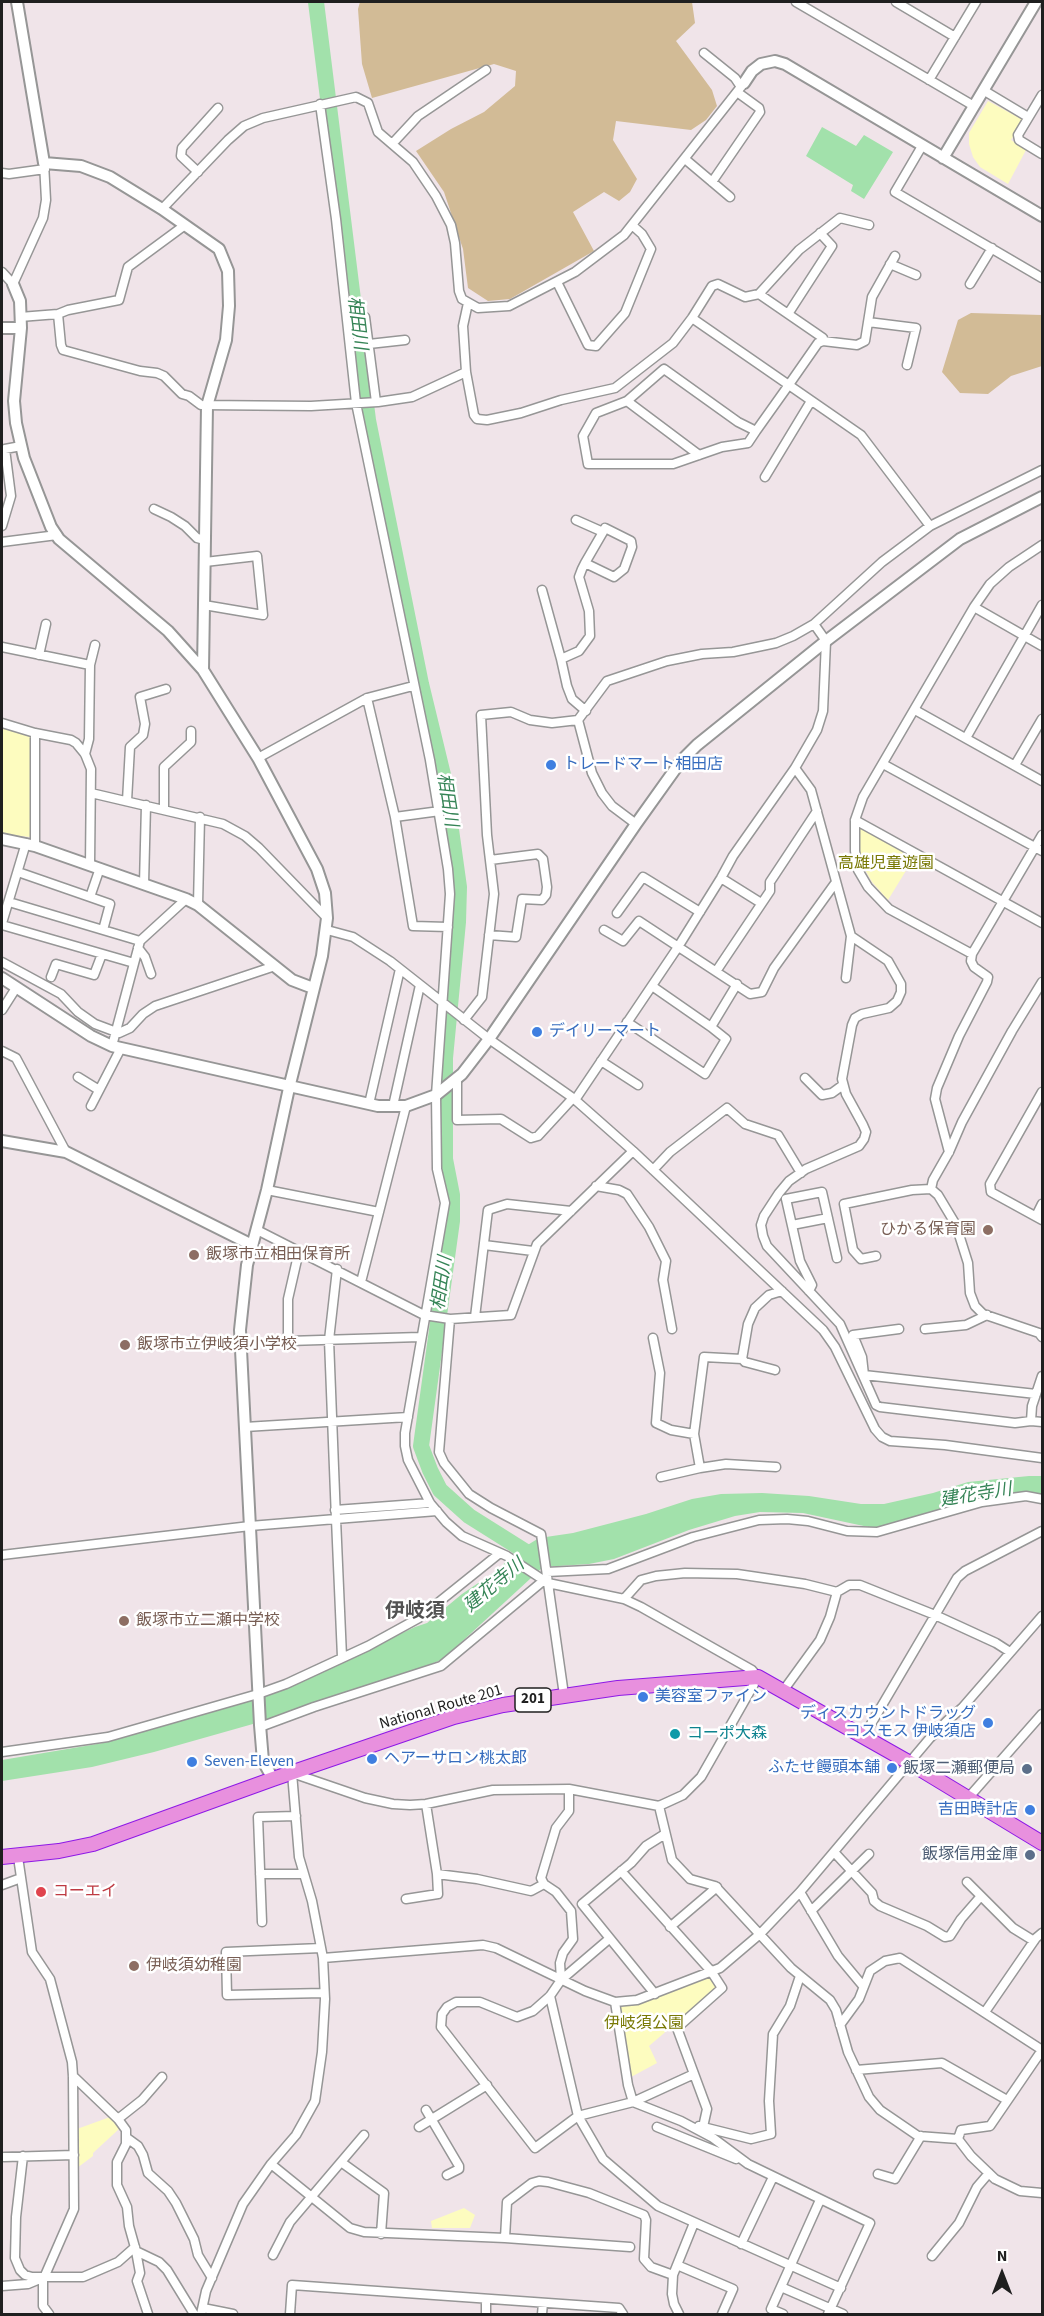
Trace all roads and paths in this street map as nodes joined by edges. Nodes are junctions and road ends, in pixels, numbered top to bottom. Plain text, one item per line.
1 (17, 2) edge
2 (896, 2) edge
3 (976, 2) edge
4 (1036, 2) edge
5 (801, 3) edge
6 (955, 37) junction
7 (704, 53) dead end
8 (486, 70) dead end
9 (929, 80) junction
10 (741, 87) junction
11 (983, 90) junction
12 (1042, 96) edge
13 (321, 104) junction
14 (974, 106) junction
15 (218, 108) dead end
16 (1028, 117) junction
17 (392, 144) junction
18 (922, 146) junction
19 (1042, 154) edge
20 (943, 158) junction
21 (685, 159) junction
22 (44, 166) junction
23 (198, 172) junction
24 (2, 173) edge
25 (712, 182) junction
26 (730, 197) dead end
27 (162, 209) junction
28 (1042, 216) edge
29 (185, 225) junction
30 (632, 225) junction
31 (869, 225) dead end
32 (820, 233) junction
33 (992, 248) junction
34 (2, 272) edge
35 (916, 275) dead end
36 (1042, 278) edge
37 (557, 282) junction
38 (13, 284) junction
39 (970, 284) dead end
40 (759, 294) junction
41 (468, 303) junction
42 (58, 314) junction
43 (788, 314) junction
44 (365, 318) dead end
45 (692, 318) junction
46 (20, 322) junction
47 (868, 322) junction
48 (2, 328) edge
49 (405, 340) dead end
50 (823, 341) junction
51 (369, 344) junction
52 (907, 365) dead end
53 (466, 372) junction
54 (789, 386) junction
55 (627, 401) junction
56 (811, 401) junction
57 (373, 402) junction
58 (358, 403) junction
59 (207, 406) junction
60 (756, 431) junction
61 (21, 446) junction
62 (699, 455) junction
63 (1042, 470) edge
64 (765, 477) dead end
65 (1042, 497) edge
66 (154, 509) dead end
67 (576, 520) dead end
68 (2, 526) edge
69 (930, 526) junction
70 (603, 532) junction
71 (57, 535) junction
72 (205, 540) junction
73 (2, 542) edge
74 (1042, 545) edge
75 (205, 562) junction
76 (585, 563) junction
77 (542, 590) dead end
78 (204, 605) junction
79 (1042, 605) edge
80 (974, 607) junction
81 (46, 624) dead end
82 (814, 624) junction
83 (1025, 636) junction
84 (826, 642) junction
85 (95, 645) dead end
86 (1042, 646) edge
87 (2, 647) edge
88 (39, 655) junction
89 (561, 658) junction
90 (90, 665) junction
91 (204, 669) junction
92 (413, 686) junction
93 (166, 689) dead end
94 (367, 698) junction
95 (915, 710) junction
96 (586, 711) junction
97 (1042, 719) edge
98 (578, 720) junction
99 (2, 723) edge
100 (191, 731) dead end
101 (35, 733) junction
102 (966, 738) junction
103 (85, 754) junction
104 (258, 758) junction
105 (883, 764) junction
106 (1015, 765) junction
107 (795, 768) junction
108 (1042, 781) edge
109 (91, 793) junction
110 (127, 801) junction
111 (146, 805) junction
112 (164, 809) junction
113 (440, 810) junction
114 (817, 811) junction
115 (395, 817) junction
116 (200, 818) junction
117 (855, 820) junction
118 (636, 824) junction
119 (1042, 835) edge
120 (2, 839) edge
121 (31, 845) junction
122 (1039, 849) edge
123 (490, 860) junction
124 (95, 866) junction
125 (18, 872) junction
126 (722, 878) junction
127 (836, 882) junction
128 (144, 884) junction
129 (90, 897) junction
130 (186, 899) junction
131 (9, 902) junction
132 (1004, 902) junction
133 (760, 903) junction
134 (198, 905) junction
135 (700, 912) junction
136 (617, 913) dead end
137 (327, 918) junction
138 (1042, 923) edge
139 (2, 924) edge
140 (448, 927) junction
141 (103, 930) junction
142 (327, 930) junction
143 (604, 930) dead end
144 (489, 935) junction
145 (851, 936) junction
146 (139, 945) junction
147 (678, 946) junction
148 (102, 954) junction
149 (972, 954) junction
150 (2, 962) edge
151 (134, 963) junction
152 (275, 966) junction
153 (400, 969) junction
154 (717, 970) junction
155 (152, 974) dead end
156 (51, 977) dead end
157 (2, 978) edge
158 (846, 978) dead end
159 (1042, 982) edge
160 (737, 984) junction
161 (420, 985) junction
162 (652, 986) junction
163 (16, 987) junction
164 (313, 988) junction
165 (442, 1003) junction
166 (2, 1010) edge
167 (464, 1020) junction
168 (627, 1022) junction
169 (711, 1027) junction
170 (114, 1032) junction
171 (489, 1040) junction
172 (117, 1047) junction
173 (2, 1051) edge
174 (601, 1061) junction
175 (78, 1077) dead end
176 (805, 1078) dead end
177 (455, 1081) junction
178 (638, 1085) dead end
179 (843, 1085) junction
180 (289, 1088) junction
181 (99, 1090) junction
182 (1042, 1092) edge
183 (437, 1094) junction
184 (574, 1099) junction
185 (369, 1104) junction
186 (91, 1106) dead end
187 (393, 1106) junction
188 (406, 1106) junction
189 (2, 1141) edge
190 (633, 1151) junction
191 (66, 1152) junction
192 (949, 1152) junction
193 (653, 1170) junction
194 (801, 1173) junction
195 (596, 1186) junction
196 (931, 1189) junction
197 (267, 1190) junction
198 (1042, 1204) edge
199 (571, 1211) junction
200 (380, 1212) junction
201 (828, 1218) junction
202 (1039, 1218) edge
203 (792, 1225) junction
204 (257, 1230) junction
205 (252, 1245) junction
206 (484, 1245) junction
207 (299, 1251) junction
208 (533, 1251) junction
209 (876, 1256) dead end
210 (837, 1258) dead end
211 (337, 1269) junction
212 (361, 1282) junction
213 (782, 1291) junction
214 (809, 1291) junction
215 (424, 1315) junction
216 (987, 1316) junction
217 (475, 1317) junction
218 (450, 1319) junction
219 (672, 1329) dead end
220 (899, 1329) dead end
221 (925, 1329) dead end
222 (1042, 1336) edge
223 (420, 1337) junction
224 (653, 1338) dead end
225 (328, 1340) junction
226 (742, 1359) junction
227 (775, 1370) dead end
228 (864, 1375) junction
229 (1042, 1376) edge
230 (1036, 1394) junction
231 (408, 1417) junction
232 (333, 1422) junction
233 (1032, 1422) junction
234 (1042, 1422) edge
235 (245, 1427) junction
236 (694, 1434) junction
237 (1042, 1458) edge
238 (776, 1467) dead end
239 (700, 1468) junction
240 (660, 1477) dead end
241 (1042, 1499) edge
242 (430, 1503) junction
243 (437, 1511) junction
244 (336, 1514) junction
245 (250, 1526) junction
246 (1042, 1531) edge
247 (503, 1555) junction
248 (2, 1556) edge
249 (545, 1577) junction
250 (837, 1592) junction
251 (624, 1599) junction
252 (935, 1615) junction
253 (1042, 1616) edge
254 (1010, 1652) junction
255 (342, 1657) junction
256 (758, 1677) junction
257 (783, 1691) junction
258 (258, 1695) junction
259 (564, 1695) junction
260 (1042, 1713) edge
261 (260, 1726) junction
262 (864, 1736) junction
263 (2, 1752) edge
264 (910, 1762) junction
265 (292, 1773) junction
266 (273, 1779) junction
267 (569, 1789) junction
268 (969, 1797) junction
269 (426, 1804) junction
270 (659, 1806) junction
271 (296, 1816) junction
272 (664, 1834) junction
273 (1042, 1843) edge
274 (834, 1852) junction
275 (869, 1854) dead end
276 (2, 1857) edge
277 (18, 1857) junction
278 (621, 1871) junction
279 (850, 1871) junction
280 (260, 1874) junction
281 (304, 1874) junction
282 (437, 1874) junction
283 (21, 1878) junction
284 (967, 1882) dead end
285 (544, 1884) junction
286 (2, 1885) edge
287 (717, 1887) junction
288 (800, 1892) junction
289 (981, 1896) junction
290 (406, 1899) dead end
291 (811, 1911) junction
292 (262, 1922) dead end
293 (670, 1927) junction
294 (1042, 1933) edge
295 (760, 1934) junction
296 (609, 1939) junction
297 (1034, 1941) junction
298 (321, 1947) junction
299 (323, 1959) junction
300 (711, 1971) junction
301 (800, 1976) junction
302 (561, 1980) junction
303 (863, 1986) junction
304 (324, 1993) junction
305 (655, 1994) junction
306 (550, 1996) junction
307 (615, 2002) junction
308 (985, 2012) junction
309 (840, 2025) junction
310 (1042, 2050) edge
311 (856, 2070) junction
312 (694, 2074) junction
313 (73, 2076) junction
314 (162, 2077) dead end
315 (487, 2085) junction
316 (1007, 2100) junction
317 (633, 2102) junction
318 (426, 2110) dead end
319 (578, 2116) junction
320 (118, 2119) junction
321 (431, 2119) junction
322 (681, 2121) junction
323 (419, 2127) dead end
324 (657, 2127) dead end
325 (703, 2127) junction
326 (364, 2136) dead end
327 (921, 2136) junction
328 (127, 2138) junction
329 (958, 2139) junction
330 (74, 2155) junction
331 (23, 2156) junction
332 (4, 2157) dead end
333 (341, 2162) junction
334 (271, 2164) junction
335 (748, 2164) junction
336 (989, 2173) junction
337 (878, 2174) dead end
338 (447, 2175) dead end
339 (773, 2177) junction
340 (1042, 2193) edge
341 (311, 2197) junction
342 (820, 2200) junction
343 (694, 2223) junction
344 (381, 2234) junction
345 (505, 2238) junction
346 (741, 2244) junction
347 (630, 2247) dead end
348 (136, 2249) junction
349 (273, 2255) dead end
350 (932, 2256) dead end
351 (677, 2265) junction
352 (790, 2265) junction
353 (674, 2275) junction
354 (43, 2277) junction
355 (212, 2278) junction
356 (2, 2286) edge
357 (781, 2287) junction
358 (841, 2288) junction
359 (486, 2299) junction
360 (543, 2303) junction
361 (202, 2311) edge
362 (599, 2311) edge
363 (829, 2312) edge
364 (49, 2314) edge
365 (148, 2314) edge
366 (194, 2314) edge
367 (233, 2314) edge
368 (290, 2314) edge
369 (486, 2314) edge
370 (542, 2314) edge
371 (624, 2314) edge
372 (679, 2314) edge
373 (722, 2314) edge
374 (783, 2314) edge
375 (843, 2314) edge

1 - 22 street
2 - 6 street
3 - 6 street
4 - 11 street
5 - 9 street
6 - 9 street
7 - 10 street
8 - 17 street
9 - 14 street
10 - 18 street
10 - 21 street
10 - 25 street
11 - 14 street
11 - 16 street
12 - 16 street
13 - 17 street
13 - 23 street
13 - 58 street
14 - 20 street
15 - 23 street
16 - 19 street
17 - 41 street
18 - 20 street
18 - 33 street
20 - 28 street
21 - 25 street
21 - 30 street
22 - 24 street
22 - 27 street
22 - 38 street
23 - 27 street
25 - 26 street
27 - 29 street
29 - 42 street
29 - 59 street
30 - 37 street
30 - 37 street
31 - 32 street
32 - 40 street
32 - 43 street
33 - 36 street
33 - 39 street
34 - 38 street
35 - 47 street
37 - 41 street
38 - 46 street
40 - 43 street
40 - 45 street
41 - 53 street
42 - 46 street
42 - 59 street
43 - 50 street
44 - 51 street
45 - 53 street
45 - 54 street
46 - 48 street
46 - 61 street
47 - 50 street
47 - 52 street
49 - 51 street
50 - 54 street
51 - 57 street
53 - 57 street
54 - 56 street
54 - 60 street
55 - 60 street
55 - 62 street
55 - 62 street
56 - 64 street
56 - 69 street
57 - 58 street
58 - 59 street
58 - 92 street
59 - 72 street
60 - 62 street
61 - 68 street
61 - 71 street
63 - 69 street
65 - 84 street
66 - 72 street
67 - 70 street
69 - 82 street
70 - 76 street
70 - 76 street
71 - 73 street
71 - 91 street
72 - 75 street
74 - 80 street
75 - 78 street
75 - 78 street
76 - 89 street
77 - 89 street
78 - 91 street
79 - 83 street
80 - 83 street
80 - 95 street
81 - 88 street
82 - 84 street
82 - 96 street
83 - 86 street
83 - 102 street
84 - 107 street
84 - 118 street
85 - 90 street
87 - 88 street
88 - 90 street
89 - 96 street
90 - 103 street
91 - 104 street
92 - 94 street
92 - 113 street
93 - 110 street
94 - 104 street
94 - 115 street
95 - 102 street
95 - 105 street
96 - 98 street
97 - 106 street
98 - 118 street
98 - 123 street
99 - 101 street
100 - 112 street
101 - 103 street
101 - 121 street
102 - 106 street
103 - 109 street
104 - 137 street
105 - 117 street
105 - 122 street
106 - 108 street
107 - 114 street
107 - 126 street
109 - 110 street
109 - 124 street
110 - 111 street
111 - 112 street
111 - 128 street
112 - 116 street
113 - 115 street
113 - 140 street
114 - 127 street
114 - 133 street
115 - 140 street
116 - 134 street
116 - 137 street
117 - 132 street
117 - 149 street
118 - 171 street
119 - 122 street
120 - 121 street
121 - 124 street
121 - 125 street
122 - 132 street
123 - 144 street
123 - 144 street
124 - 128 street
124 - 129 street
125 - 129 street
125 - 131 street
126 - 133 street
126 - 135 street
127 - 145 street
127 - 160 street
128 - 130 street
129 - 141 street
130 - 134 street
130 - 146 street
131 - 139 street
131 - 141 street
132 - 138 street
132 - 149 street
133 - 154 street
134 - 152 street
135 - 136 street
135 - 147 street
137 - 142 street
139 - 148 street
140 - 165 street
141 - 146 street
142 - 153 street
142 - 164 street
143 - 147 street
144 - 167 street
145 - 158 street
145 - 179 street
146 - 151 street
146 - 155 street
147 - 154 street
147 - 162 street
148 - 151 street
148 - 156 street
149 - 192 street
150 - 170 street
151 - 170 street
152 - 164 street
152 - 170 street
153 - 161 street
153 - 185 street
154 - 160 street
157 - 163 street
159 - 192 street
160 - 169 street
161 - 165 street
161 - 187 street
162 - 168 street
162 - 169 street
163 - 166 street
163 - 172 street
164 - 180 street
165 - 167 street
165 - 183 street
167 - 171 street
168 - 169 street
168 - 174 street
170 - 172 street
171 - 177 street
171 - 184 street
172 - 180 street
172 - 181 street
173 - 191 street
174 - 178 street
174 - 184 street
175 - 181 street
176 - 179 street
177 - 183 street
177 - 184 street
179 - 194 street
180 - 185 street
180 - 197 street
181 - 186 street
182 - 202 street
183 - 188 street
183 - 215 street
184 - 190 street
185 - 187 street
187 - 188 street
188 - 200 street
189 - 191 street
190 - 193 street
190 - 195 street
191 - 205 street
192 - 196 street
193 - 194 street
193 - 213 street
194 - 214 street
195 - 199 street
195 - 219 street
196 - 209 street
196 - 216 street
197 - 200 street
197 - 204 street
198 - 202 street
199 - 206 street
199 - 208 street
200 - 212 street
201 - 203 street
201 - 203 street
201 - 210 street
203 - 214 street
204 - 205 street
204 - 207 street
205 - 235 street
206 - 208 street
206 - 217 street
207 - 211 street
207 - 225 street
208 - 217 street
211 - 212 street
211 - 225 street
212 - 215 street
213 - 226 street
213 - 237 street
214 - 228 street
215 - 218 street
215 - 223 street
216 - 221 street
216 - 222 street
217 - 218 street
218 - 249 street
220 - 228 street
223 - 225 street
223 - 231 street
224 - 236 street
225 - 232 street
226 - 227 street
226 - 236 street
228 - 230 street
228 - 233 street
229 - 230 street
230 - 233 street
231 - 232 street
231 - 242 street
232 - 235 street
232 - 244 street
233 - 234 street
235 - 245 street
236 - 239 street
238 - 239 street
239 - 240 street
241 - 249 street
242 - 243 street
242 - 244 street
243 - 244 street
243 - 247 street
244 - 245 street
244 - 255 street
245 - 248 street
245 - 258 street
246 - 252 street
247 - 249 street
247 - 255 street
249 - 251 street
249 - 259 street
249 - 261 street
250 - 251 street
250 - 252 street
250 - 257 street
251 - 256 street
252 - 254 street
252 - 262 street
253 - 254 street
254 - 264 street
255 - 258 street
256 - 257 highway
256 - 259 highway, National Route 201 / 201
256 - 270 street
257 - 262 highway
258 - 261 street
258 - 263 street
259 - 265 highway, National Route 201 / 201
260 - 268 street
261 - 266 street
262 - 264 highway
264 - 268 highway
264 - 274 street
265 - 266 highway, National Route 201 / 201
265 - 269 street
265 - 271 street
266 - 277 highway, National Route 201 / 201
267 - 269 street
267 - 270 street
267 - 285 street
268 - 273 highway
269 - 282 street
270 - 272 street
271 - 280 street
271 - 281 street
272 - 278 street
272 - 287 street
274 - 279 street
274 - 288 street
275 - 279 street
276 - 277 highway, National Route 201 / 201
277 - 283 street
278 - 293 street
278 - 296 street
279 - 289 street
279 - 291 street
280 - 281 street
280 - 292 street
281 - 298 street
282 - 285 street
282 - 290 street
283 - 286 street
283 - 313 street
284 - 289 street
285 - 302 street
287 - 293 street
287 - 295 street
288 - 291 street
288 - 295 street
289 - 297 street
291 - 303 street
293 - 300 street
294 - 297 street
295 - 300 street
295 - 301 street
296 - 302 street
296 - 305 street
297 - 308 street
298 - 299 street
298 - 304 street
299 - 302 street
299 - 304 street
300 - 305 street
300 - 312 street
301 - 309 street
301 - 325 street
302 - 306 street
302 - 307 street
303 - 308 street
303 - 309 street
304 - 334 street
305 - 307 street
306 - 315 street
306 - 319 street
307 - 317 street
308 - 310 street
309 - 311 street
310 - 316 street
311 - 316 street
311 - 327 street
312 - 317 street
312 - 325 street
313 - 320 street
313 - 330 street
314 - 320 street
315 - 319 street
315 - 321 street
316 - 329 street
317 - 319 street
317 - 322 street
318 - 321 street
319 - 343 street
320 - 328 street
321 - 323 street
321 - 338 street
322 - 325 street
322 - 335 street
324 - 335 street
326 - 333 street
327 - 329 street
327 - 337 street
328 - 348 street
328 - 355 street
329 - 336 street
330 - 331 street
330 - 354 street
331 - 332 street
331 - 354 street
333 - 341 street
333 - 344 street
334 - 341 street
334 - 355 street
335 - 339 street
336 - 340 street
336 - 350 street
339 - 342 street
339 - 346 street
341 - 344 street
341 - 349 street
342 - 352 street
342 - 358 street
343 - 346 street
343 - 351 street
344 - 345 street
345 - 347 street
345 - 353 street
346 - 352 street
348 - 354 street
348 - 365 street
348 - 366 street
351 - 353 street
351 - 373 street
352 - 357 street
352 - 358 street
353 - 372 street
354 - 356 street
354 - 364 street
355 - 361 street
357 - 363 street
357 - 374 street
358 - 363 street
359 - 360 street
359 - 368 street
359 - 369 street
360 - 362 street
360 - 370 street
361 - 367 street
362 - 371 street
363 - 375 street

